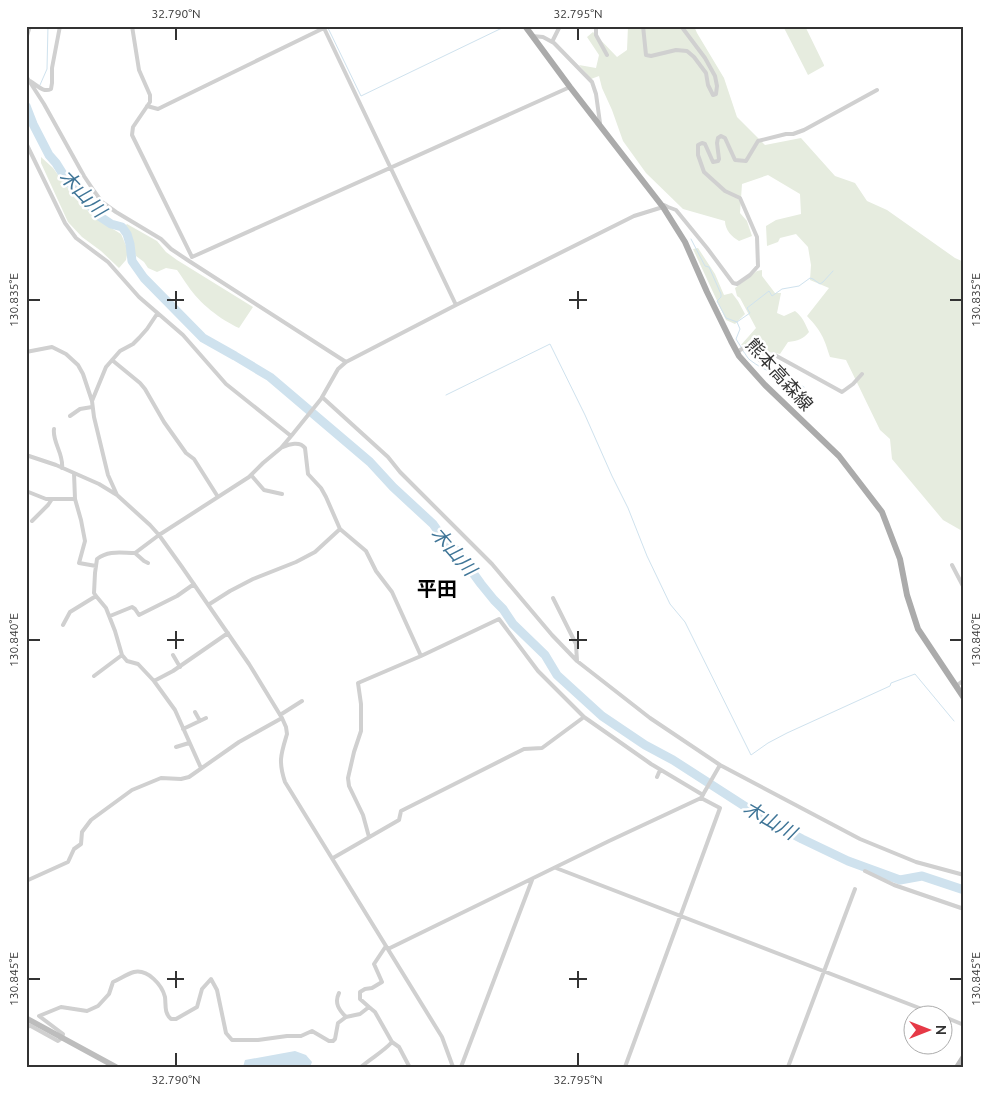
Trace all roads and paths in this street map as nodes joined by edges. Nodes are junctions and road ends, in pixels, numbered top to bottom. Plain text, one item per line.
1 (30, 26) edge
2 (60, 26) edge
3 (132, 26) edge
4 (525, 26) edge
5 (560, 26) edge
6 (596, 26) edge
7 (643, 26) edge
8 (681, 26) edge
9 (325, 27) edge
10 (532, 36) junction
11 (26, 39) edge
12 (552, 42) junction
13 (607, 55) dead end
14 (27, 78) edge
15 (570, 88) junction
16 (877, 90) dead end
17 (147, 106) junction
18 (600, 125) junction
19 (26, 143) edge
20 (391, 168) junction
21 (661, 204) junction
22 (191, 259) junction
23 (456, 305) junction
24 (157, 314) junction
25 (26, 352) edge
26 (737, 352) junction
27 (112, 360) junction
28 (346, 362) junction
29 (862, 374) dead end
30 (321, 398) junction
31 (92, 401) junction
32 (92, 407) junction
33 (70, 416) dead end
34 (54, 429) dead end
35 (292, 435) junction
36 (281, 448) junction
37 (26, 455) edge
38 (62, 468) junction
39 (74, 473) junction
40 (251, 475) junction
41 (26, 491) edge
42 (282, 494) dead end
43 (117, 495) junction
44 (218, 497) junction
45 (52, 499) junction
46 (75, 499) junction
47 (32, 520) dead end
48 (340, 529) junction
49 (159, 535) junction
50 (135, 553) junction
51 (148, 563) dead end
52 (952, 565) dead end
53 (96, 566) junction
54 (194, 584) junction
55 (964, 588) edge
56 (96, 596) junction
57 (553, 598) dead end
58 (208, 605) junction
59 (110, 616) junction
60 (63, 625) dead end
61 (228, 634) junction
62 (122, 655) junction
63 (173, 655) dead end
64 (421, 656) junction
65 (577, 661) junction
66 (180, 666) junction
67 (94, 676) dead end
68 (964, 680) edge
69 (154, 681) junction
70 (956, 686) junction
71 (964, 698) edge
72 (302, 701) dead end
73 (195, 712) dead end
74 (281, 717) junction
75 (206, 718) dead end
76 (584, 718) junction
77 (200, 721) junction
78 (183, 729) junction
79 (189, 743) junction
80 (176, 747) dead end
81 (720, 766) junction
82 (201, 768) junction
83 (660, 770) junction
84 (657, 777) dead end
85 (702, 797) junction
86 (369, 837) junction
87 (333, 858) junction
88 (556, 868) junction
89 (864, 871) dead end
90 (964, 875) edge
91 (532, 880) junction
92 (26, 881) edge
93 (855, 889) dead end
94 (964, 909) edge
95 (681, 916) junction
96 (387, 948) junction
97 (824, 970) junction
98 (339, 993) dead end
99 (916, 1006) edge
100 (369, 1007) junction
101 (346, 1017) junction
102 (26, 1018) edge
103 (952, 1020) edge
104 (28, 1024) edge
105 (964, 1024) edge
106 (26, 1030) edge
107 (62, 1038) junction
108 (392, 1042) junction
109 (964, 1056) edge
110 (116, 1067) edge
111 (361, 1067) edge
112 (409, 1067) edge
113 (453, 1067) edge
114 (462, 1067) edge
115 (625, 1067) edge
116 (788, 1067) edge
117 (957, 1067) edge

1 - 11 street
2 - 14 street
3 - 17 street
4 - 10 main road, 熊本高森線
5 - 12 street
6 - 13 street
7 - 8 street
9 - 17 street
9 - 20 street
10 - 12 street
10 - 15 main road, 熊本高森線
12 - 18 street
14 - 22 street
15 - 18 main road, 熊本高森線
15 - 20 street
16 - 21 street
17 - 22 street
18 - 21 main road, 熊本高森線
19 - 24 street
20 - 22 street
20 - 23 street
21 - 23 street
21 - 26 main road, 熊本高森線
22 - 28 street
23 - 28 street
24 - 27 street
24 - 35 street
25 - 31 street
26 - 29 street
26 - 70 main road, 熊本高森線
27 - 31 street
27 - 44 street
28 - 30 street
30 - 35 street
30 - 65 street
31 - 32 street
32 - 33 street
32 - 43 street
34 - 38 street
35 - 36 street
36 - 40 street
36 - 48 street
37 - 38 street
38 - 39 street
39 - 43 street
39 - 46 street
40 - 42 street
40 - 44 street
41 - 45 street
43 - 49 street
44 - 49 street
45 - 46 street
45 - 47 street
46 - 53 street
48 - 58 street
48 - 64 street
49 - 50 street
49 - 54 street
50 - 51 street
50 - 53 street
52 - 55 street
53 - 56 street
54 - 58 street
54 - 59 street
56 - 59 street
56 - 60 street
57 - 65 street
58 - 61 street
59 - 62 street
61 - 66 street
61 - 74 street
62 - 67 street
62 - 69 street
63 - 66 street
64 - 76 street
64 - 86 street
65 - 81 street
66 - 69 street
68 - 70 street
69 - 78 street
70 - 71 main road, 熊本高森線
72 - 74 street
73 - 77 street
74 - 82 street
74 - 87 street
75 - 77 street
76 - 83 street
76 - 86 street
77 - 78 street
78 - 79 street
79 - 80 street
79 - 82 street
81 - 85 street
81 - 90 street
82 - 92 street
83 - 84 street
83 - 85 street
85 - 88 street
85 - 95 street
86 - 87 street
87 - 96 street
88 - 91 street
88 - 95 street
89 - 94 street
91 - 96 street
91 - 114 street
93 - 97 street
95 - 97 street
95 - 115 street
96 - 100 street
96 - 113 street
97 - 99 street
97 - 116 street
98 - 101 street
100 - 101 street
100 - 108 street
101 - 107 street
102 - 107 street
103 - 105 street
104 - 106 street
104 - 107 street
107 - 110 street
108 - 111 street
108 - 112 street
109 - 117 street

